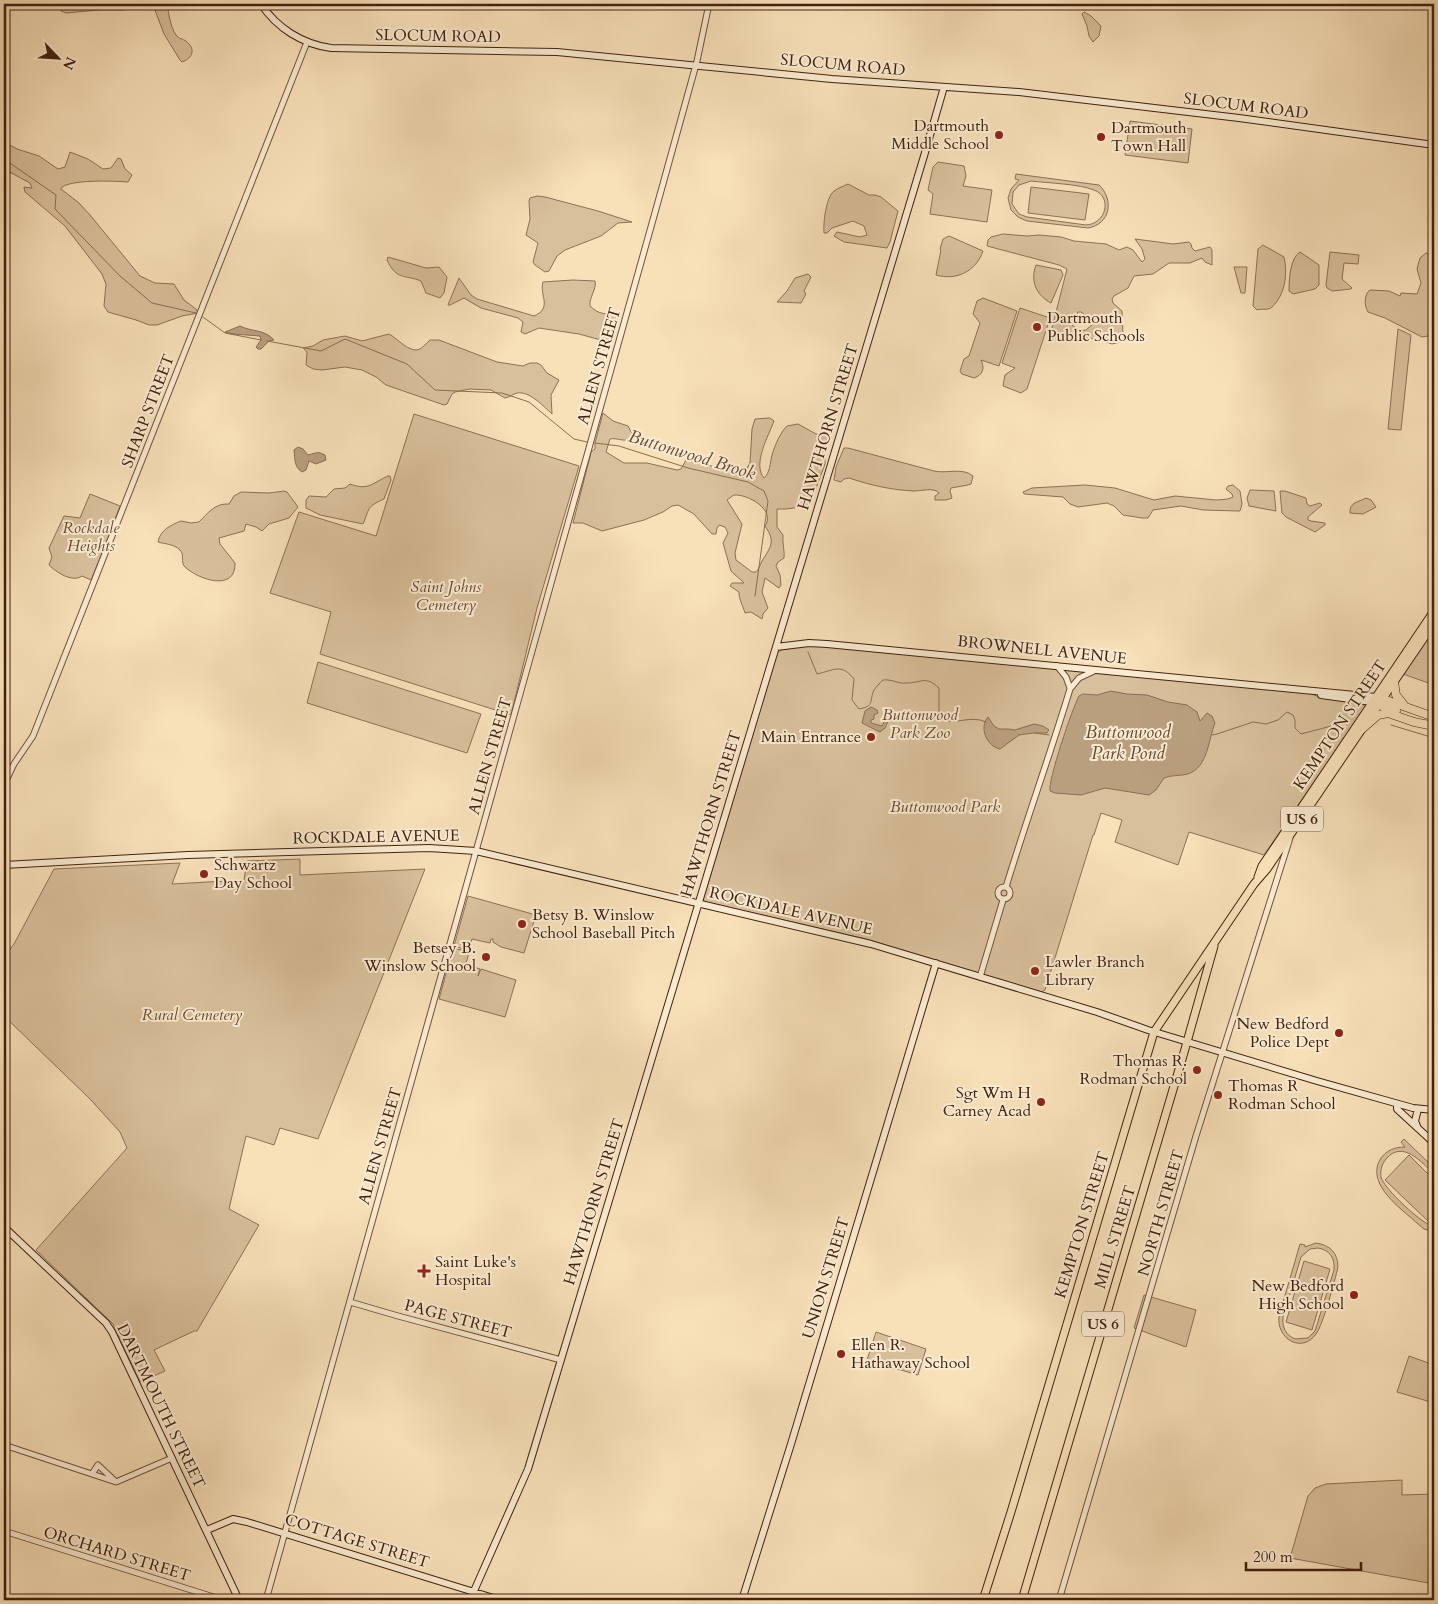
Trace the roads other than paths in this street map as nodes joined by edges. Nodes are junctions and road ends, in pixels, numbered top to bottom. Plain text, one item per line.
1 (262, 4) edge
2 (709, 4) edge
3 (307, 42) junction
4 (696, 66) junction
5 (944, 87) junction
6 (1434, 145) edge
7 (1434, 611) edge
8 (1434, 624) edge
9 (782, 629) junction
10 (793, 644) junction
11 (776, 647) junction
12 (1056, 666) junction
13 (1097, 670) junction
14 (1394, 682) junction
15 (1070, 688) junction
16 (1377, 701) junction
17 (1404, 705) junction
18 (1434, 717) edge
19 (1434, 726) edge
20 (1362, 729) junction
21 (4, 785) edge
22 (1291, 834) junction
23 (1278, 848) junction
24 (476, 851) junction
25 (4, 865) edge
26 (1006, 887) junction
27 (1002, 900) junction
28 (698, 904) junction
29 (1216, 939) junction
30 (936, 964) junction
31 (980, 976) junction
32 (1154, 1032) junction
33 (1187, 1041) junction
34 (1223, 1052) junction
35 (1397, 1104) junction
36 (1418, 1109) junction
37 (1434, 1110) edge
38 (1416, 1126) junction
39 (1434, 1143) edge
40 (4, 1229) edge
41 (350, 1302) junction
42 (561, 1360) junction
43 (4, 1445) edge
44 (172, 1458) junction
45 (92, 1474) junction
46 (116, 1482) junction
47 (4, 1530) edge
48 (207, 1530) junction
49 (285, 1533) junction
50 (473, 1592) junction
51 (223, 1600) edge
52 (240, 1600) edge
53 (266, 1600) edge
54 (470, 1600) edge
55 (500, 1600) edge
56 (742, 1600) edge
57 (983, 1600) edge
58 (1022, 1600) edge
59 (1059, 1600) edge

1 - 3 main road, SLOCUM ROAD
2 - 4 street, ALLEN STREET
3 - 4 main road, SLOCUM ROAD
3 - 21 street, SHARP STREET
4 - 5 main road, SLOCUM ROAD
4 - 24 street, ALLEN STREET
5 - 6 main road, SLOCUM ROAD
5 - 9 main road, HAWTHORN STREET
7 - 16 main road, KEMPTON STREET / US 6
8 - 14 main road, KEMPTON STREET / US 6
9 - 10 main road
9 - 11 main road, HAWTHORN STREET
10 - 11 main road, BROWNELL AVENUE
10 - 12 main road, BROWNELL AVENUE
11 - 28 main road, HAWTHORN STREET
12 - 13 main road, BROWNELL AVENUE
12 - 15 street
13 - 15 street
13 - 16 main road, BROWNELL AVENUE
14 - 16 main road, KEMPTON STREET / US 6
14 - 17 highway
15 - 26 street
16 - 17 highway
16 - 19 highway
16 - 20 main road, KEMPTON STREET / US 6
16 - 23 main road, KEMPTON STREET / US 6
17 - 18 highway
19 - 20 highway
20 - 22 main road, KEMPTON STREET / US 6
22 - 23 main road, KEMPTON STREET / US 6
22 - 34 street, NORTH STREET
23 - 29 main road, KEMPTON STREET / US 6
24 - 25 main road, ROCKDALE AVENUE
24 - 28 main road, ROCKDALE AVENUE
24 - 41 street, ALLEN STREET
26 - 27 street
26 - 27 street
27 - 31 street
28 - 30 main road, ROCKDALE AVENUE
28 - 42 main road, HAWTHORN STREET
29 - 32 main road, KEMPTON STREET / US 6
29 - 33 main road, MILL STREET / US 6
30 - 31 main road, ROCKDALE AVENUE
30 - 56 main road, UNION STREET
31 - 32 main road, ROCKDALE AVENUE
32 - 33 main road, ROCKDALE AVENUE
32 - 57 main road, KEMPTON STREET / US 6
33 - 34 main road, ROCKDALE AVENUE
33 - 58 main road, MILL STREET / US 6
34 - 35 main road, ROCKDALE AVENUE
34 - 59 street, NORTH STREET
35 - 36 main road, ROCKDALE AVENUE
35 - 38 main road
36 - 37 main road, ROCKDALE AVENUE
36 - 38 main road
38 - 39 main road
40 - 44 main road, DARTMOUTH STREET
41 - 42 street, PAGE STREET
41 - 49 street, ALLEN STREET
42 - 50 main road, HAWTHORN STREET
43 - 45 street
44 - 46 street
44 - 48 main road, DARTMOUTH STREET
45 - 46 street
45 - 46 street
47 - 51 street, ORCHARD STREET
48 - 49 main road, COTTAGE STREET
48 - 52 main road, DARTMOUTH STREET
49 - 50 main road, COTTAGE STREET
49 - 53 street, ALLEN STREET
50 - 54 main road, HAWTHORN STREET
50 - 55 main road, COTTAGE STREET

